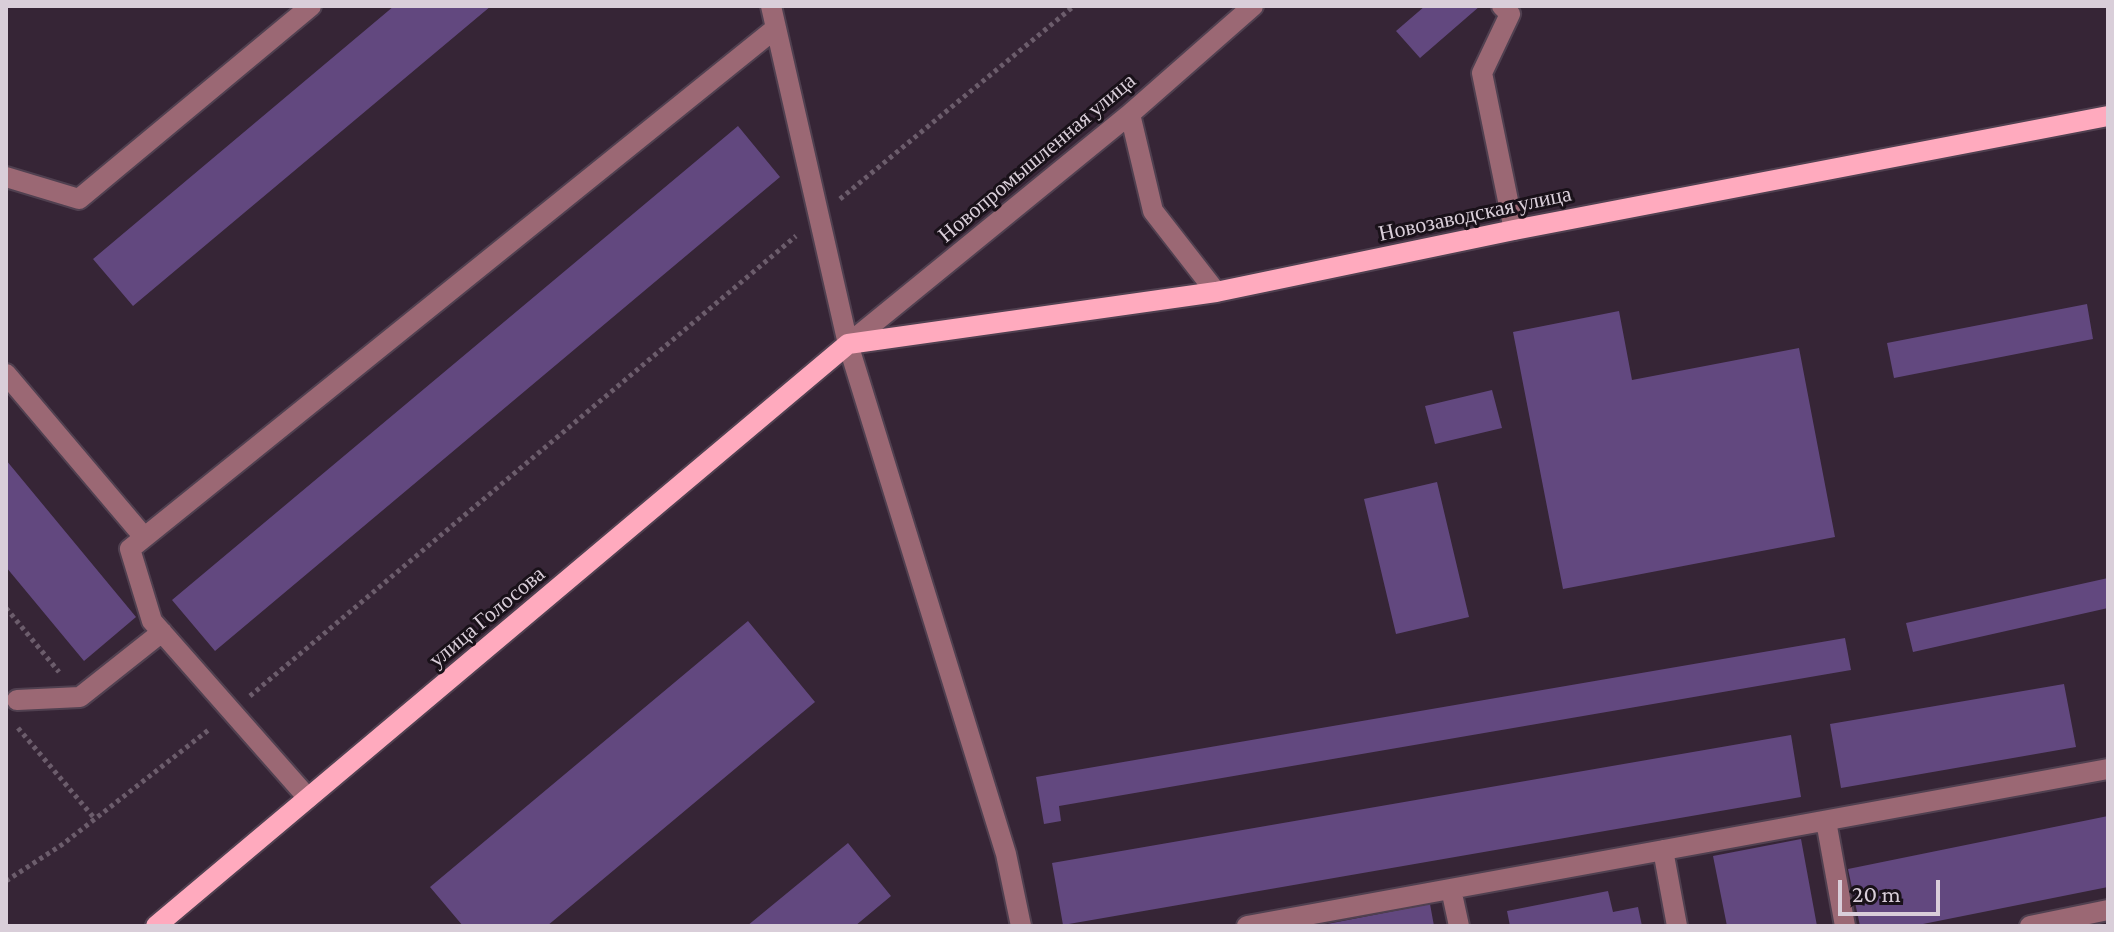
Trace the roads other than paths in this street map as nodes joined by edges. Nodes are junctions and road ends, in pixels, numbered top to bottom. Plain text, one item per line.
1 (311, 6) edge
2 (771, 6) edge
3 (1253, 6) edge
4 (1502, 6) edge
5 (776, 28) junction
6 (1130, 114) junction
7 (2108, 116) edge
8 (6, 177) edge
9 (1514, 230) junction
10 (1216, 292) junction
11 (848, 344) junction
12 (6, 374) edge
13 (144, 537) junction
14 (162, 632) junction
15 (17, 700) dead end
16 (2108, 769) edge
17 (308, 798) junction
18 (1826, 821) junction
19 (1663, 850) junction
20 (1451, 889) junction
21 (2108, 910) edge
22 (156, 926) edge
23 (1021, 926) edge
24 (1249, 926) edge
25 (1459, 926) edge
26 (1677, 926) edge
27 (1845, 926) edge
28 (2030, 926) edge

1 - 8 street
2 - 5 street
3 - 6 street, Новопромышленная улица
4 - 9 street
5 - 11 street
5 - 13 street
6 - 10 street
6 - 11 street, Новопромышленная улица
7 - 9 main road, Новозаводская улица
9 - 10 main road, Новозаводская улица
10 - 11 main road, Новозаводская улица
11 - 17 main road, улица Голосова
11 - 23 street
12 - 13 street
13 - 14 street
14 - 15 street
14 - 17 street
16 - 18 street
17 - 22 main road, улица Голосова
18 - 19 street
18 - 27 street
19 - 20 street
19 - 26 street
20 - 24 street
20 - 25 street
21 - 28 street

